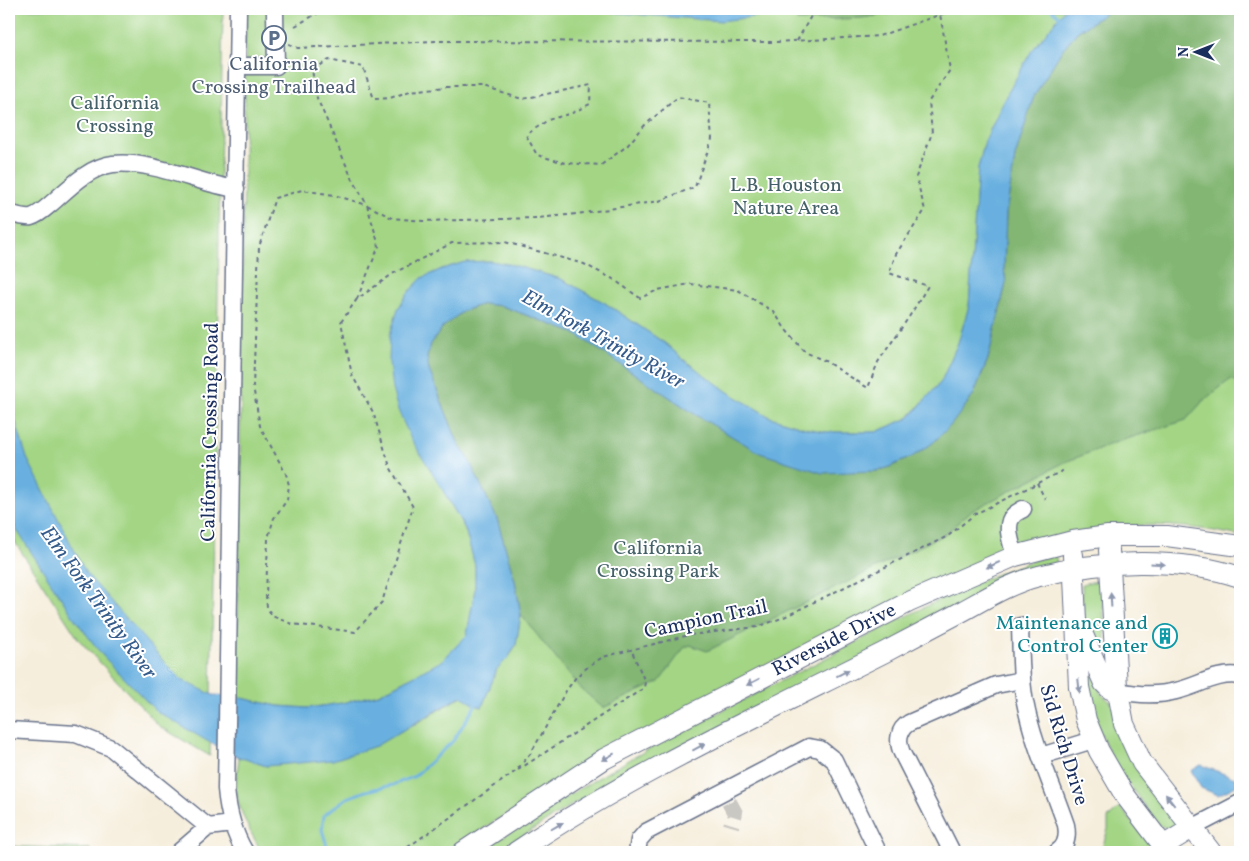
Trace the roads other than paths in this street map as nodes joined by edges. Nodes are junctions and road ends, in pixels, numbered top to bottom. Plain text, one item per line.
1 (238, 9) edge
2 (275, 13) dead end
3 (237, 66) junction
4 (236, 189) junction
5 (9, 213) edge
6 (1023, 509) dead end
7 (1108, 536) junction
8 (1073, 541) junction
9 (1240, 546) edge
10 (1015, 556) junction
11 (1109, 564) junction
12 (1074, 568) junction
13 (1240, 577) edge
14 (1076, 622) junction
15 (1020, 626) dead end
16 (1240, 676) edge
17 (1022, 680) junction
18 (1118, 691) junction
19 (9, 730) edge
20 (1093, 740) junction
21 (1041, 756) junction
22 (1240, 803) edge
23 (232, 824) junction
24 (208, 827) junction
25 (1192, 828) junction
26 (241, 846) edge
27 (1061, 849) edge
28 (1165, 849) edge
29 (179, 852) edge
30 (463, 852) edge
31 (516, 852) edge
32 (637, 852) edge
33 (878, 852) edge
34 (952, 852) edge
35 (1211, 852) edge

1 - 3 street, California Crossing Road
2 - 3 street
3 - 4 street, California Crossing Road
4 - 5 street
4 - 23 street, California Crossing Road
6 - 10 street
7 - 8 main road, Riverside Drive
7 - 9 main road, Riverside Drive
7 - 11 main road
8 - 10 main road, Riverside Drive
8 - 12 main road
10 -> 30 main road, Riverside Drive
11 - 12 main road, Riverside Drive
11 -> 13 main road, Riverside Drive
18 -> 11 main road
12 - 14 main road
31 -> 12 main road, Riverside Drive
14 - 18 main road
14 -> 20 main road
15 - 17 street, Sid Rich Drive
16 - 18 street
17 - 21 street, Sid Rich Drive
17 - 34 street
25 -> 18 main road
19 - 24 street
20 - 21 street
20 - 28 main road
21 - 27 street, Sid Rich Drive
22 - 25 street
23 - 24 street
23 - 26 street, California Crossing Road
24 - 29 street
25 - 28 main road
25 - 35 main road
32 - 33 street

